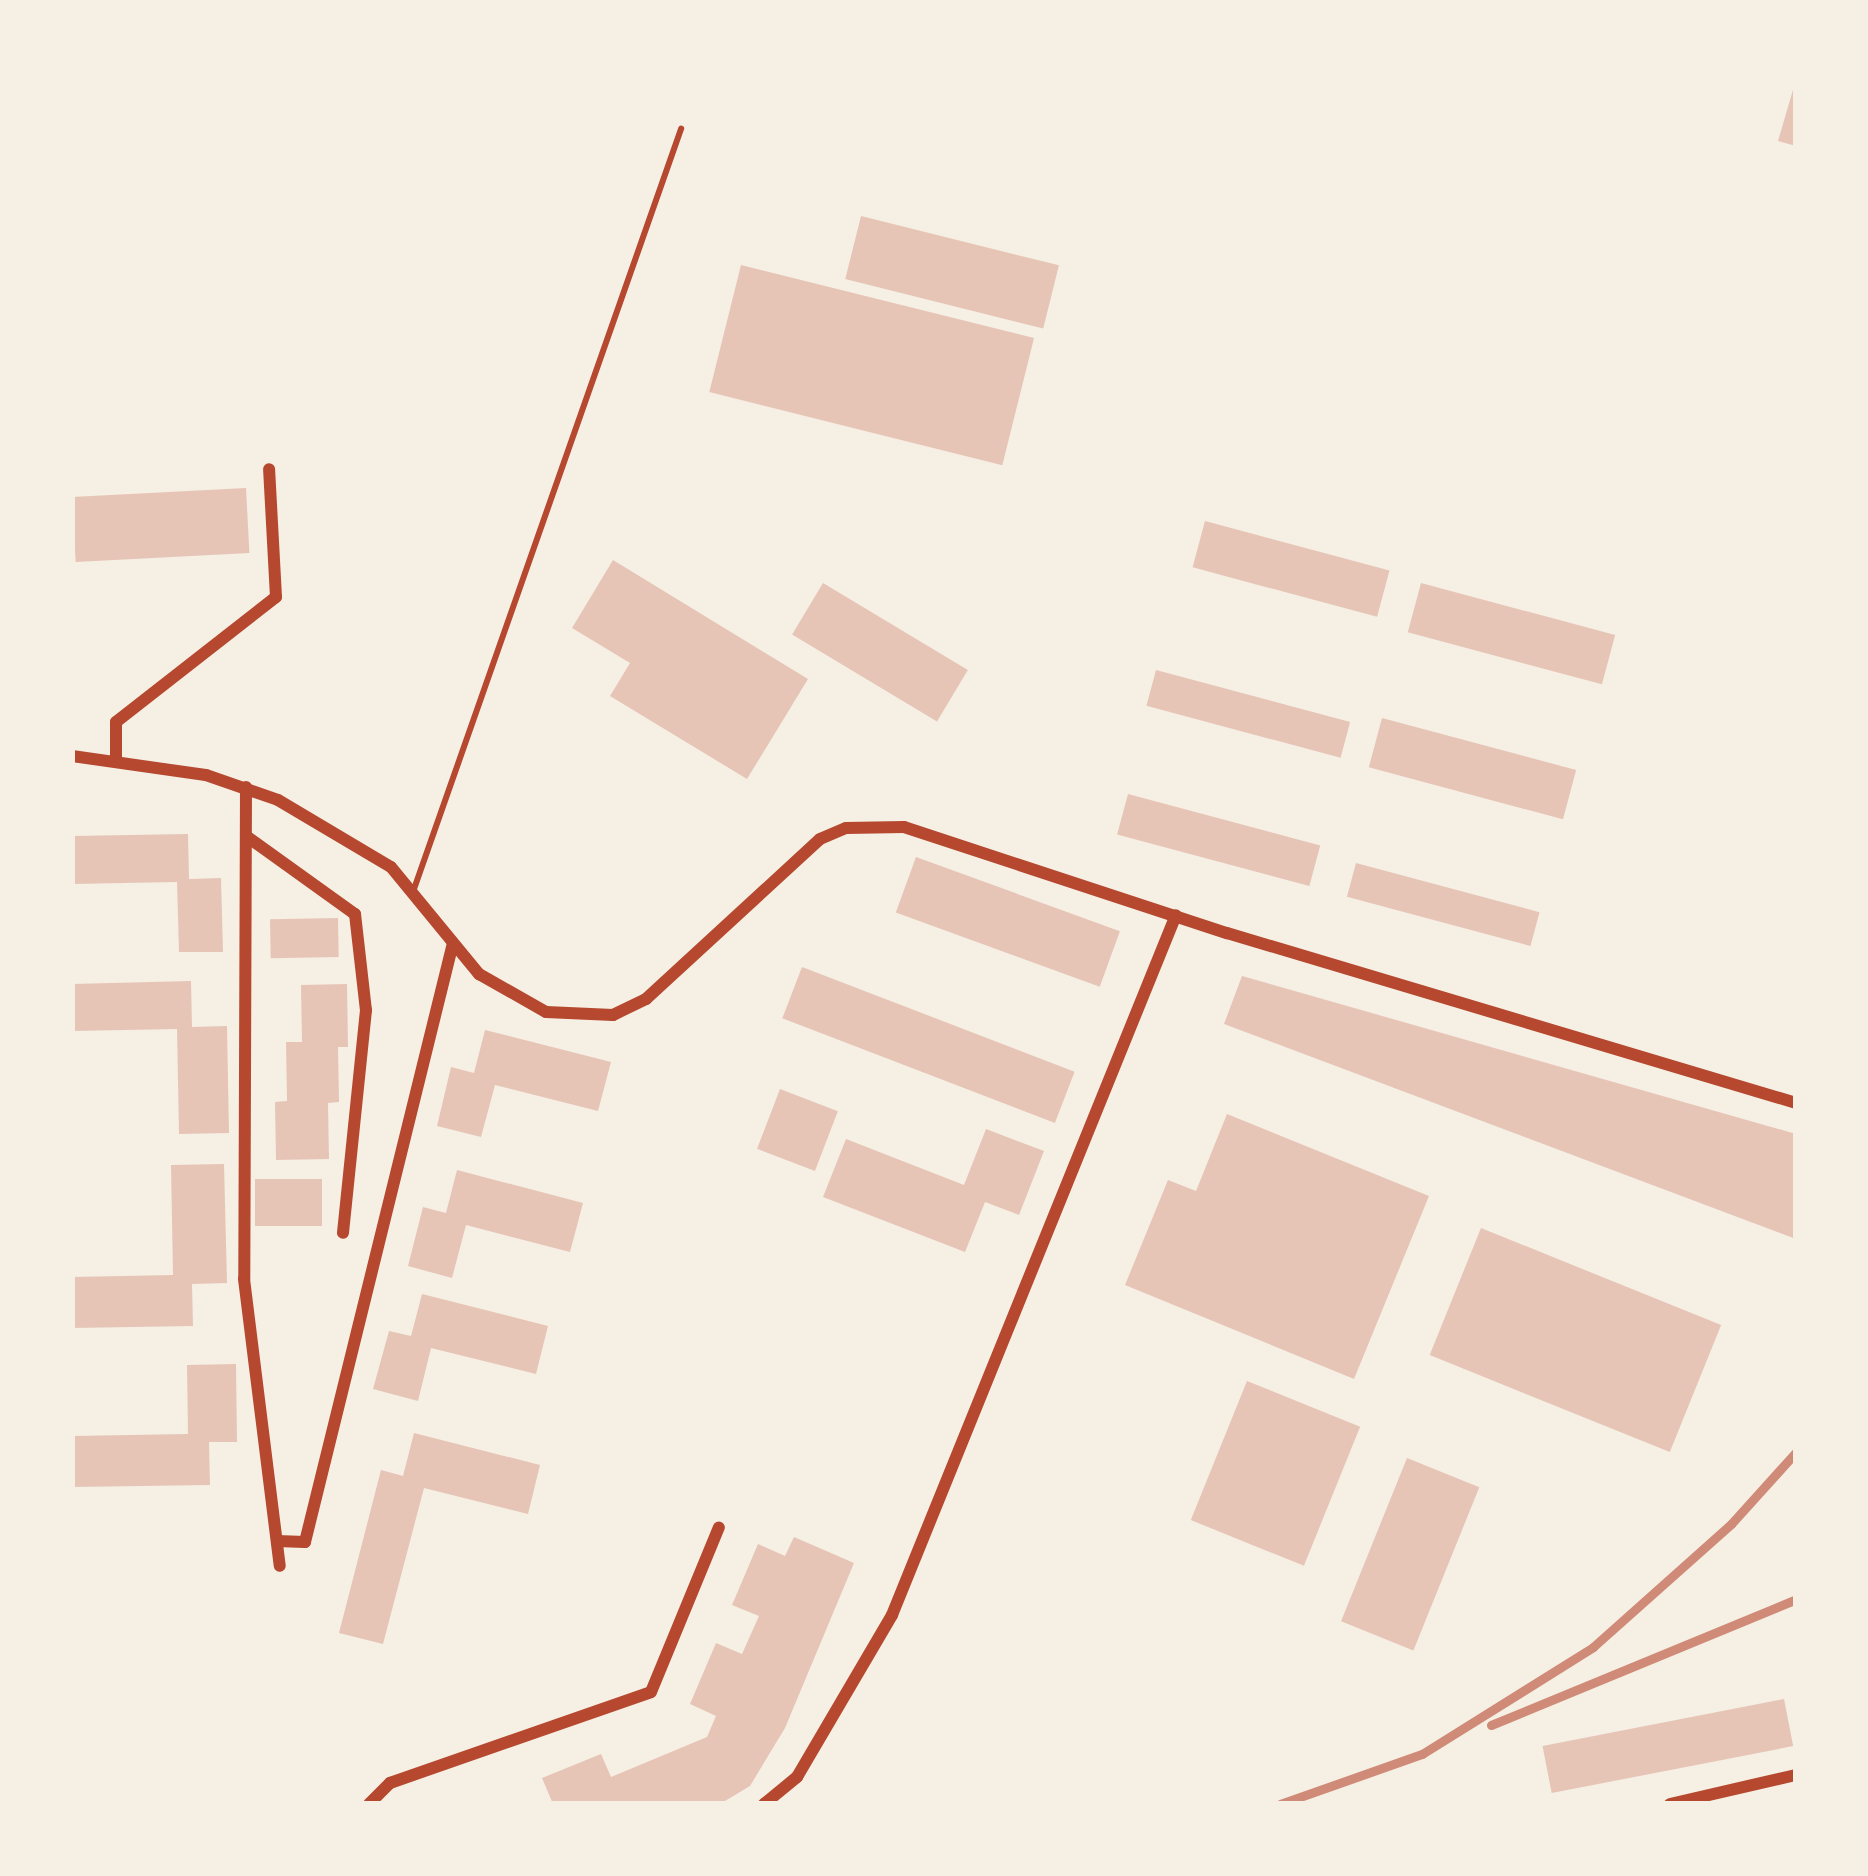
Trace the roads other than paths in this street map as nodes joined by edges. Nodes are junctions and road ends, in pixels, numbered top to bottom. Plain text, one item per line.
1 (681, 129) dead end
2 (269, 469) dead end
3 (72, 756) edge
4 (116, 760) junction
5 (246, 787) junction
6 (246, 836) junction
7 (415, 890) junction
8 (1176, 915) junction
9 (453, 943) junction
10 (1796, 1103) edge
11 (344, 1233) dead end
12 (719, 1527) dead end
13 (277, 1541) junction
14 (280, 1566) dead end
15 (1796, 1775) edge
16 (368, 1804) edge
17 (764, 1804) edge
18 (1670, 1804) edge

1 - 7 lane
2 - 4 street
3 - 4 street
4 - 5 street
5 - 6 street
5 - 7 street
6 - 11 street
6 - 13 street
7 - 9 street
8 - 9 street
8 - 10 street
8 - 17 street
9 - 13 street
12 - 16 street
13 - 14 street
15 - 18 street

